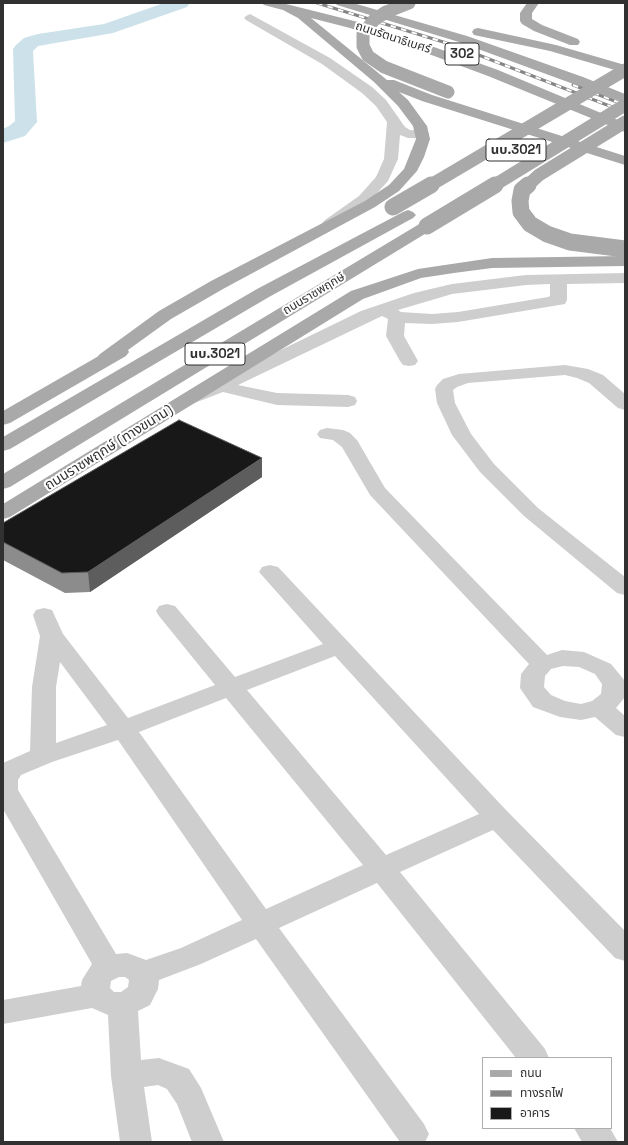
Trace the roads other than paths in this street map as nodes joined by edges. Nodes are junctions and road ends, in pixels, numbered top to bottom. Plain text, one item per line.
1 (268, 3) edge
2 (341, 3) edge
3 (367, 3) edge
4 (409, 3) edge
5 (533, 3) edge
6 (291, 6) edge
7 (250, 18) dead end
8 (428, 20) junction
9 (526, 21) junction
10 (350, 56) junction
11 (625, 58) edge
12 (326, 61) junction
13 (625, 69) edge
14 (379, 79) junction
15 (578, 80) junction
16 (625, 85) edge
17 (625, 89) edge
18 (625, 96) edge
19 (625, 99) edge
20 (625, 105) edge
21 (625, 118) edge
22 (394, 122) junction
23 (625, 122) edge
24 (625, 128) edge
25 (422, 134) junction
26 (621, 149) edge
27 (503, 158) dead end
28 (625, 160) edge
29 (407, 209) junction
30 (314, 234) junction
31 (625, 249) edge
32 (625, 261) edge
33 (625, 267) edge
34 (625, 278) edge
35 (558, 279) junction
36 (390, 313) junction
37 (106, 358) junction
38 (409, 361) dead end
39 (218, 384) junction
40 (348, 401) dead end
41 (625, 404) edge
42 (3, 419) edge
43 (327, 434) dead end
44 (3, 445) edge
45 (3, 483) edge
46 (3, 513) edge
47 (616, 571) edge
48 (270, 572) dead end
49 (625, 588) edge
50 (167, 611) dead end
51 (339, 646) junction
52 (543, 664) junction
53 (230, 688) junction
54 (600, 708) junction
55 (123, 728) junction
56 (625, 729) edge
57 (42, 756) junction
58 (497, 817) junction
59 (382, 869) junction
60 (260, 924) junction
61 (625, 950) edge
62 (109, 968) junction
63 (142, 974) junction
64 (110, 1000) junction
65 (3, 1012) edge
66 (533, 1057) edge
67 (127, 1076) junction
68 (591, 1129) edge
69 (413, 1134) dead end
70 (136, 1142) edge
71 (208, 1142) edge
72 (602, 1142) edge

1 - 6 main road, ถนนรัตนาธิเบศร์ / 302
2 - 15 main road, ถนนรัตนาธิเบศร์ / 302
3 - 8 main road, ถนนรัตนาธิเบศร์ / 302
4 - 26 main road, bridge
5 - 9 main road
6 - 10 main road
6 - 21 main road, ถนนรัตนาธิเบศร์ / 302
6 - 24 main road, ถนนรัตนาธิเบศร์ / 302
7 - 12 street
8 - 13 main road
8 - 17 main road, ถนนรัตนาธิเบศร์ / 302
9 - 11 main road
9 - 13 main road
10 - 12 street
10 - 14 main road
12 - 22 street
13 - 29 main road, bridge
14 - 25 main road
14 - 28 main road
15 - 18 main road
15 - 19 main road, ถนนรัตนาธิเบศร์ / 302
16 - 27 main road, นบ.3021
20 - 45 main road, ถนนราชพฤกษ์ / นบ.3021, bridge
22 - 25 street
22 - 30 street
23 - 31 main road, bridge
25 - 30 main road
29 - 37 main road
29 - 44 main road, ถนนราชพฤกษ์ / นบ.3021
30 - 37 main road
32 - 39 main road
33 - 39 main road
34 - 35 street
35 - 36 street
35 - 36 street
36 - 38 street
36 - 39 street
37 - 42 main road
39 - 40 street
39 - 46 main road, ถนนราชพฤกษ์ (ทางขนาน) / นบ.3021
41 - 47 street
43 - 52 street
47 - 49 street
48 - 51 street
50 - 53 street
51 - 53 street
51 - 58 street
52 - 54 street
52 - 54 street
53 - 55 street
53 - 59 street
54 - 56 street
55 - 57 street
55 - 57 street
55 - 60 street
57 - 62 street
58 - 59 street
58 - 61 street
59 - 60 street
59 - 66 street
60 - 63 street
60 - 69 street
62 - 63 street
62 - 64 street
63 - 64 street
64 - 65 street
64 - 67 street
67 - 70 street
67 - 71 street
68 - 72 street

